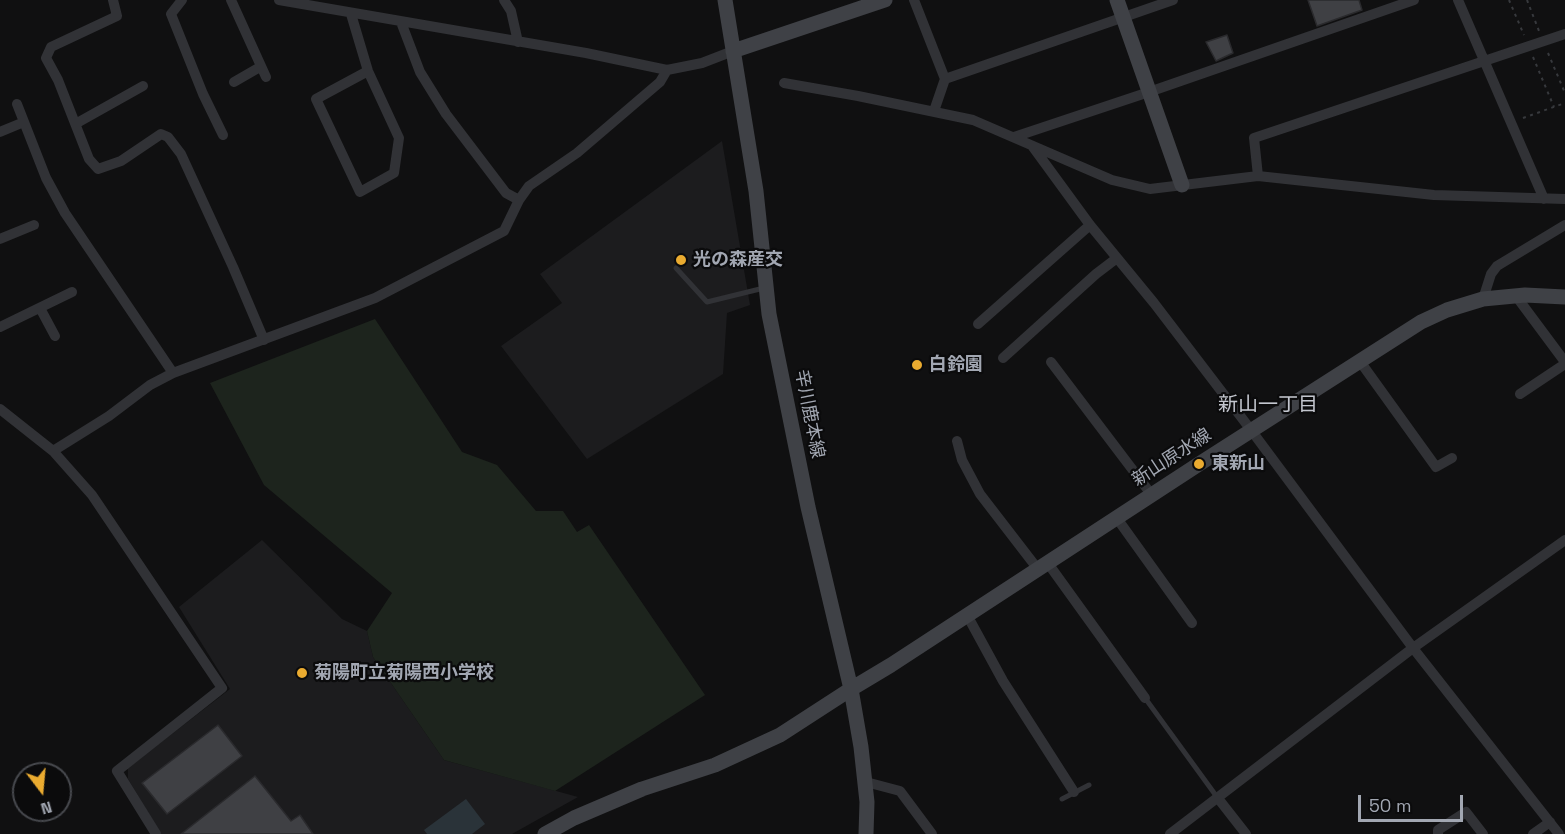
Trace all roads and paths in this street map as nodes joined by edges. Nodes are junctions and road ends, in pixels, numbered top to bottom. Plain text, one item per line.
1 (113, 0) edge
2 (182, 0) edge
3 (231, 0) edge
4 (279, 0) edge
5 (504, 0) edge
6 (725, 0) edge
7 (885, 0) edge
8 (914, 0) edge
9 (1117, 0) edge
10 (1173, 0) edge
11 (1414, 0) edge
12 (1458, 0) edge
13 (351, 14) junction
14 (1123, 18) junction
15 (401, 22) junction
16 (1565, 34) edge
17 (518, 42) junction
18 (733, 51) junction
19 (1485, 60) junction
20 (667, 70) junction
21 (368, 71) junction
22 (945, 79) junction
23 (234, 82) dead end
24 (784, 83) dead end
25 (143, 86) dead end
26 (1149, 92) junction
27 (1565, 103) edge
28 (17, 104) dead end
29 (934, 111) junction
30 (24, 122) junction
31 (77, 123) junction
32 (1512, 123) junction
33 (0, 132) edge
34 (223, 135) dead end
35 (1014, 137) junction
36 (1033, 147) junction
37 (1258, 176) junction
38 (1182, 185) junction
39 (1544, 199) junction
40 (1565, 199) edge
41 (519, 200) junction
42 (34, 225) dead end
43 (1090, 225) junction
44 (1565, 225) edge
45 (0, 239) edge
46 (1117, 258) junction
47 (676, 268) dead end
48 (766, 288) junction
49 (72, 292) dead end
50 (1516, 296) junction
51 (1565, 297) edge
52 (1483, 299) junction
53 (40, 308) junction
54 (978, 324) dead end
55 (0, 327) edge
56 (55, 336) dead end
57 (264, 340) junction
58 (1003, 358) dead end
59 (1359, 360) junction
60 (1051, 362) dead end
61 (1565, 363) edge
62 (173, 373) junction
63 (1520, 394) dead end
64 (0, 410) edge
65 (1251, 430) junction
66 (957, 441) dead end
67 (53, 452) junction
68 (1452, 458) dead end
69 (1151, 494) junction
70 (1116, 517) junction
71 (1565, 540) edge
72 (1042, 565) junction
73 (967, 615) junction
74 (1192, 623) dead end
75 (1413, 648) junction
76 (851, 689) junction
77 (1145, 698) joint
78 (866, 782) junction
79 (1089, 785) dead end
80 (1074, 792) junction
81 (1216, 797) junction
82 (1062, 799) dead end
83 (1550, 822) junction
84 (156, 834) edge
85 (545, 834) edge
86 (866, 834) edge
87 (932, 834) edge
88 (1170, 834) edge
89 (1246, 834) edge
90 (1438, 834) edge
91 (1484, 834) edge
92 (1533, 834) edge
93 (1559, 834) edge

1 - 31 street
2 - 34 street
3 - 23 street
4 - 13 street
5 - 17 street
6 - 18 main road, 辛川鹿本線
7 - 18 main road
8 - 22 street
9 - 14 main road
10 - 14 street
11 - 26 street
12 - 19 street
13 - 15 street
13 - 21 street
14 - 22 street
14 - 26 main road
15 - 17 street
15 - 41 street
16 - 19 street
17 - 20 street
18 - 20 street
18 - 48 main road, 辛川鹿本線
19 - 32 street
19 - 37 street
20 - 41 street
21 - 21 street
22 - 29 street
24 - 29 street
25 - 31 street
26 - 35 street
26 - 38 main road
27 - 32 path
28 - 30 street
29 - 35 street
30 - 33 street
30 - 62 street
31 - 57 street
32 - 39 street
35 - 36 street
36 - 38 street
36 - 43 street
37 - 38 street
37 - 39 street
39 - 40 street
41 - 57 street
42 - 45 street
43 - 46 street
43 - 54 street
44 - 52 street
46 - 58 street
46 - 65 street
47 - 48 lane
48 - 76 main road, 辛川鹿本線
49 - 53 street
50 - 51 main road, 新山原水線
50 - 52 main road, 新山原水線
50 - 61 street
52 - 59 main road, 新山原水線
53 - 55 street
53 - 56 street
57 - 62 street
59 - 65 main road, 新山原水線
59 - 68 street
60 - 69 street
61 - 63 street
62 - 67 street
64 - 67 street
65 - 69 main road, 新山原水線
65 - 75 street
66 - 72 street
67 - 84 street
69 - 70 main road, 新山原水線
70 - 72 main road, 新山原水線
70 - 74 street
71 - 75 street
72 - 73 main road, 新山原水線
72 - 77 street
73 - 76 main road, 新山原水線
73 - 80 street
75 - 81 street
75 - 83 street
76 - 78 main road, 辛川鹿本線
76 - 85 main road, 新山原水線
77 - 81 lane
78 - 86 main road, 辛川鹿本線
78 - 87 street
79 - 80 lane
80 - 82 lane
81 - 88 street
81 - 89 street
83 - 92 street
83 - 93 street
90 - 91 street

